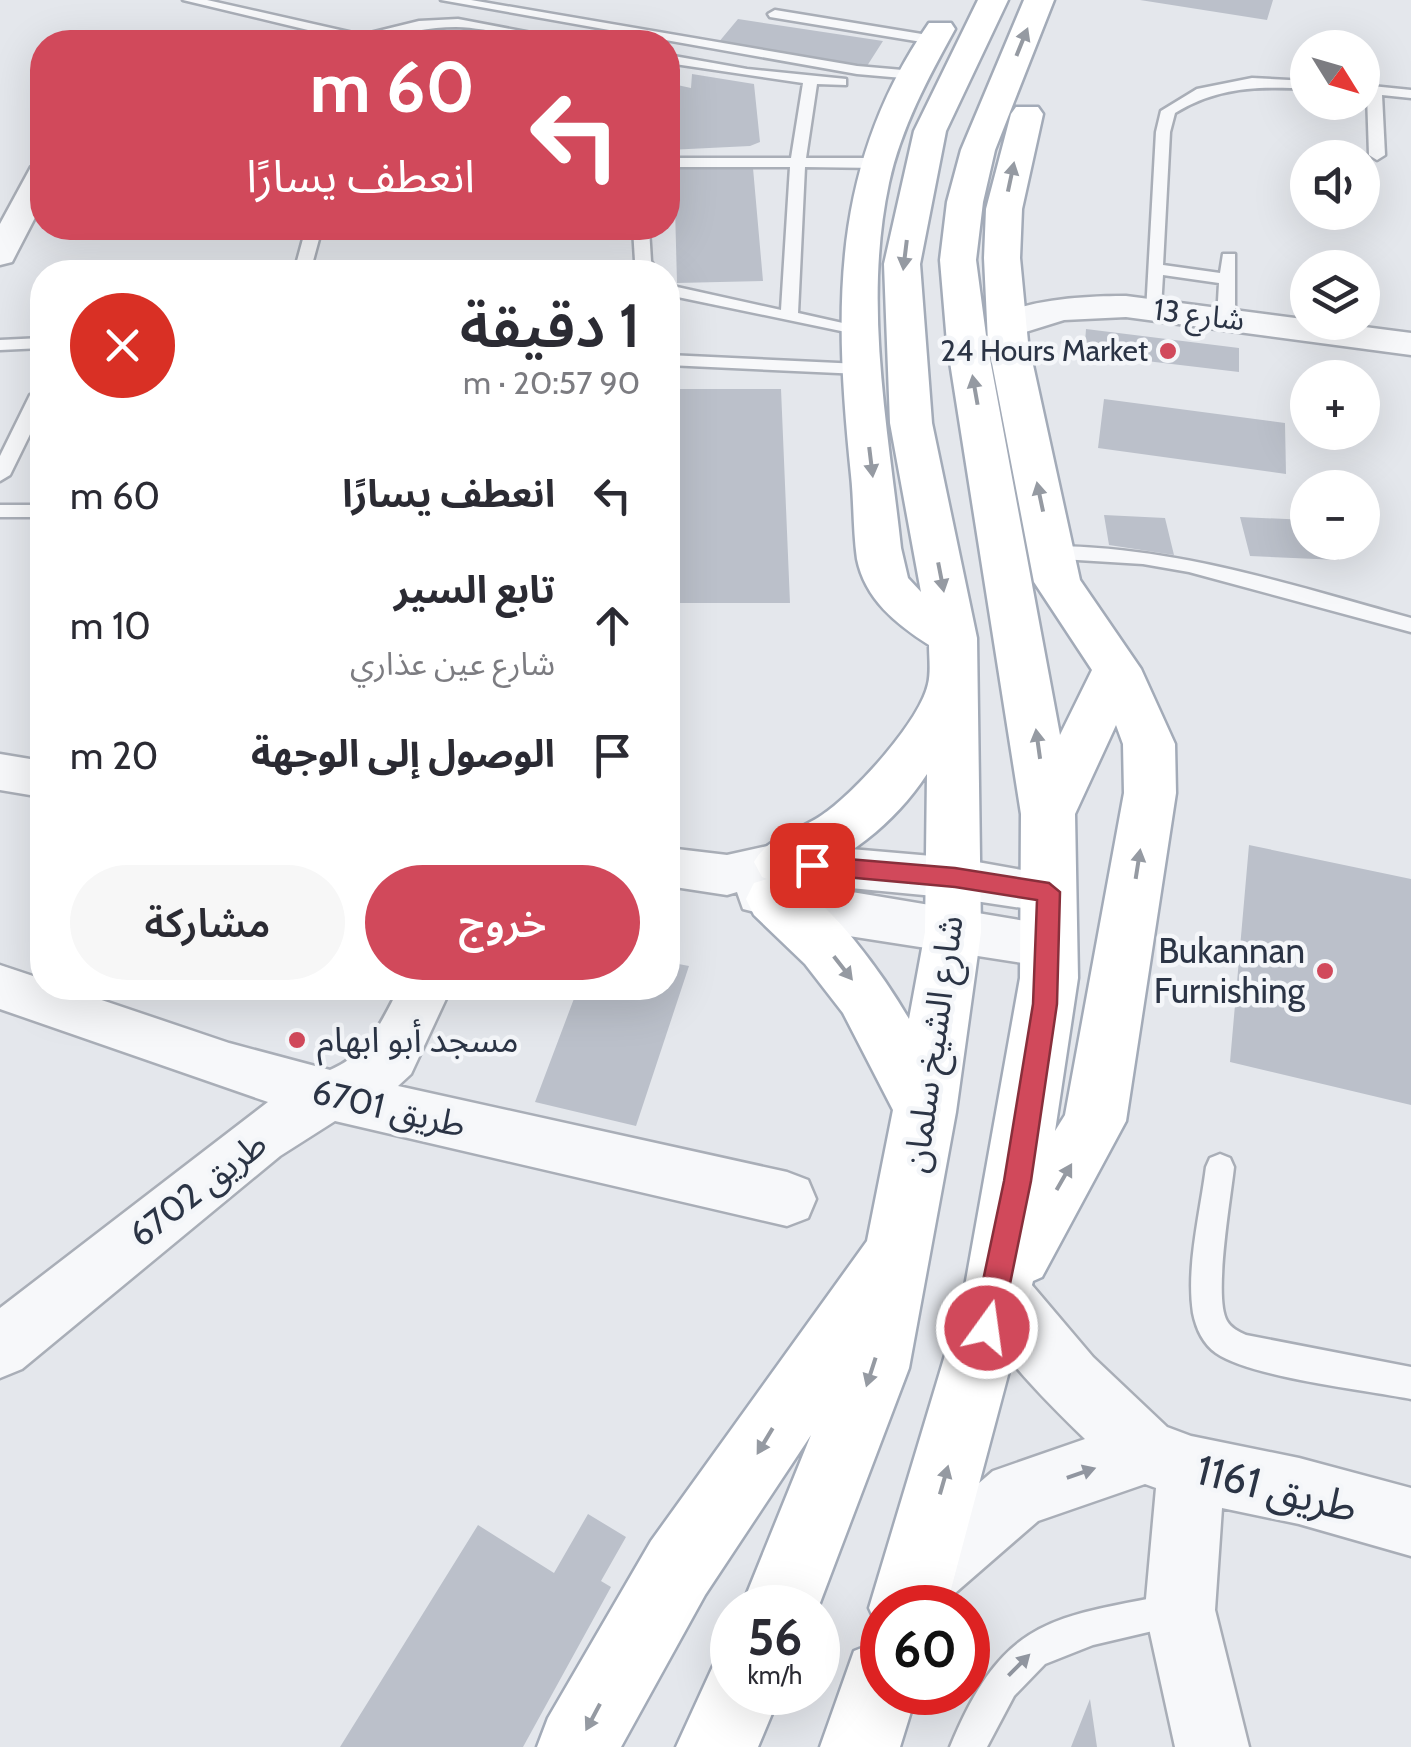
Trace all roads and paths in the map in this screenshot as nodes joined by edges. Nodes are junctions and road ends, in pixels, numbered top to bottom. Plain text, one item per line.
1 (190, 0) edge
2 (448, 0) edge
3 (956, 0) edge
4 (993, 0) edge
5 (1039, 0) edge
6 (1072, 0) edge
7 (774, 14) dead end
8 (326, 30) edge
9 (403, 30) edge
10 (500, 30) edge
11 (623, 30) edge
12 (680, 40) edge
13 (934, 40) junction
14 (680, 61) edge
15 (811, 80) junction
16 (911, 82) junction
17 (1290, 84) edge
18 (1380, 90) edge
19 (1411, 94) edge
20 (680, 162) edge
21 (798, 162) junction
22 (878, 162) junction
23 (30, 197) edge
24 (0, 255) edge
25 (1002, 258) junction
26 (1229, 258) dead end
27 (1155, 269) junction
28 (1228, 279) junction
29 (680, 293) edge
30 (1105, 307) junction
31 (1152, 308) junction
32 (789, 316) junction
33 (1226, 318) junction
34 (1006, 327) junction
35 (30, 344) edge
36 (1411, 344) edge
37 (0, 345) edge
38 (680, 360) edge
39 (861, 366) junction
40 (909, 401) junction
41 (30, 426) edge
42 (0, 475) edge
43 (0, 511) edge
44 (30, 511) edge
45 (1052, 554) junction
46 (1411, 625) edge
47 (953, 638) junction
48 (1117, 669) junction
49 (950, 691) junction
50 (0, 772) edge
51 (30, 776) edge
52 (1048, 814) junction
53 (680, 869) edge
54 (761, 879) junction
55 (954, 905) junction
56 (1049, 919) junction
57 (2, 991) edge
58 (419, 1000) edge
59 (333, 1096) junction
60 (925, 1112) junction
61 (1220, 1167) dead end
62 (787, 1200) dead end
63 (900, 1246) junction
64 (998, 1292) junction
65 (0, 1347) edge
66 (1411, 1383) edge
67 (1168, 1460) junction
68 (1411, 1522) edge
69 (788, 1585) edge
70 (914, 1585) edge
71 (922, 1585) edge
72 (1180, 1610) junction
73 (731, 1715) edge
74 (870, 1715) edge
75 (578, 1747) edge
76 (716, 1747) edge
77 (860, 1747) edge
78 (968, 1747) edge
79 (1212, 1747) edge

1 - 8 lane
2 - 11 lane
3 - 13 main road
4 -> 40 main road, شارع الشيخ سلمان
52 -> 5 main road
25 -> 6 main road
7 - 13 lane
9 - 10 lane
12 - 16 lane
13 - 16 main road
14 - 15 lane
15 - 16 lane
15 - 21 lane
16 - 22 main road
17 - 27 lane
18 - 19 lane
20 - 21 lane
21 - 22 lane
21 - 32 lane
22 - 39 main road
23 - 24 street
25 - 30 street
25 - 34 main road
26 - 28 lane
27 - 28 lane
27 - 31 lane
28 - 33 lane
29 - 32 lane
30 - 31 street, شارع 13
30 - 34 street
31 - 33 street, شارع 13
32 - 39 lane
33 - 36 street, شارع 13
45 -> 34 main road
35 - 37 lane
38 - 39 lane
39 - 40 street
39 -> 47 main road
40 -> 47 main road, شارع الشيخ سلمان
41 - 42 lane
43 - 44 lane
45 - 46 lane
45 - 48 main road
47 - 49 main road, شارع الشيخ سلمان
48 - 52 main road
64 -> 48 main road
49 - 54 main road
49 - 55 main road, شارع الشيخ سلمان
50 - 51 street
52 - 56 main road
53 - 54 street
54 - 55 street
54 -> 60 main road
55 - 56 street
55 - 60 main road, شارع الشيخ سلمان
56 - 64 main road
57 - 59 street, طريق 6701
58 - 59 street, طريق 6702
59 - 62 street, طريق 6701
59 - 65 street, طريق 6702
60 - 63 main road, شارع الشيخ سلمان
61 - 66 lane
63 -> 69 main road, شارع الشيخ سلمان
63 -> 75 main road
64 - 67 street
70 -> 64 main road
67 - 68 street, طريق 1161
71 -> 67 street
67 - 72 street
78 -> 72 lane
72 - 79 street
73 - 76 main road
74 - 77 main road

